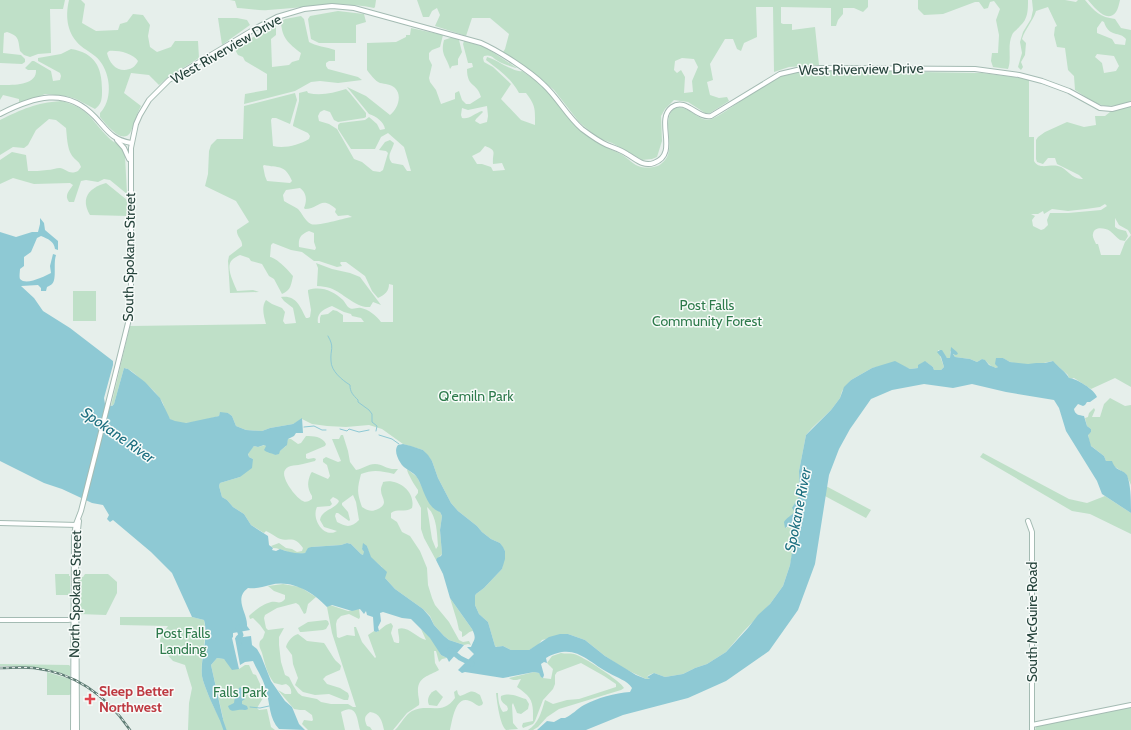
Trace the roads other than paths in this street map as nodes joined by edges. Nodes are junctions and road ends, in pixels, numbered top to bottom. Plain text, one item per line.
1 (1131, 104) edge
2 (0, 114) edge
3 (111, 134) junction
4 (132, 143) junction
5 (130, 161) junction
6 (81, 510) joint
7 (1028, 521) dead end
8 (0, 523) edge
9 (77, 524) junction
10 (0, 620) edge
11 (75, 620) junction
12 (1131, 705) edge
13 (1032, 725) junction
14 (73, 730) edge
15 (77, 730) edge
16 (1032, 730) edge

1 - 4 street, West Riverview Drive
2 - 3 street
3 - 4 street
3 - 5 street
4 - 5 street, South Spokane Street
5 - 6 street, South Spokane Street
6 - 9 street, North Spokane Street
7 - 13 street, South McGuire Road
8 - 9 street
9 - 11 street, North Spokane Street
10 - 11 street
11 - 14 street, North Spokane Street
11 - 15 street, North Spokane Street
12 - 13 street
13 - 16 street, South McGuire Road

